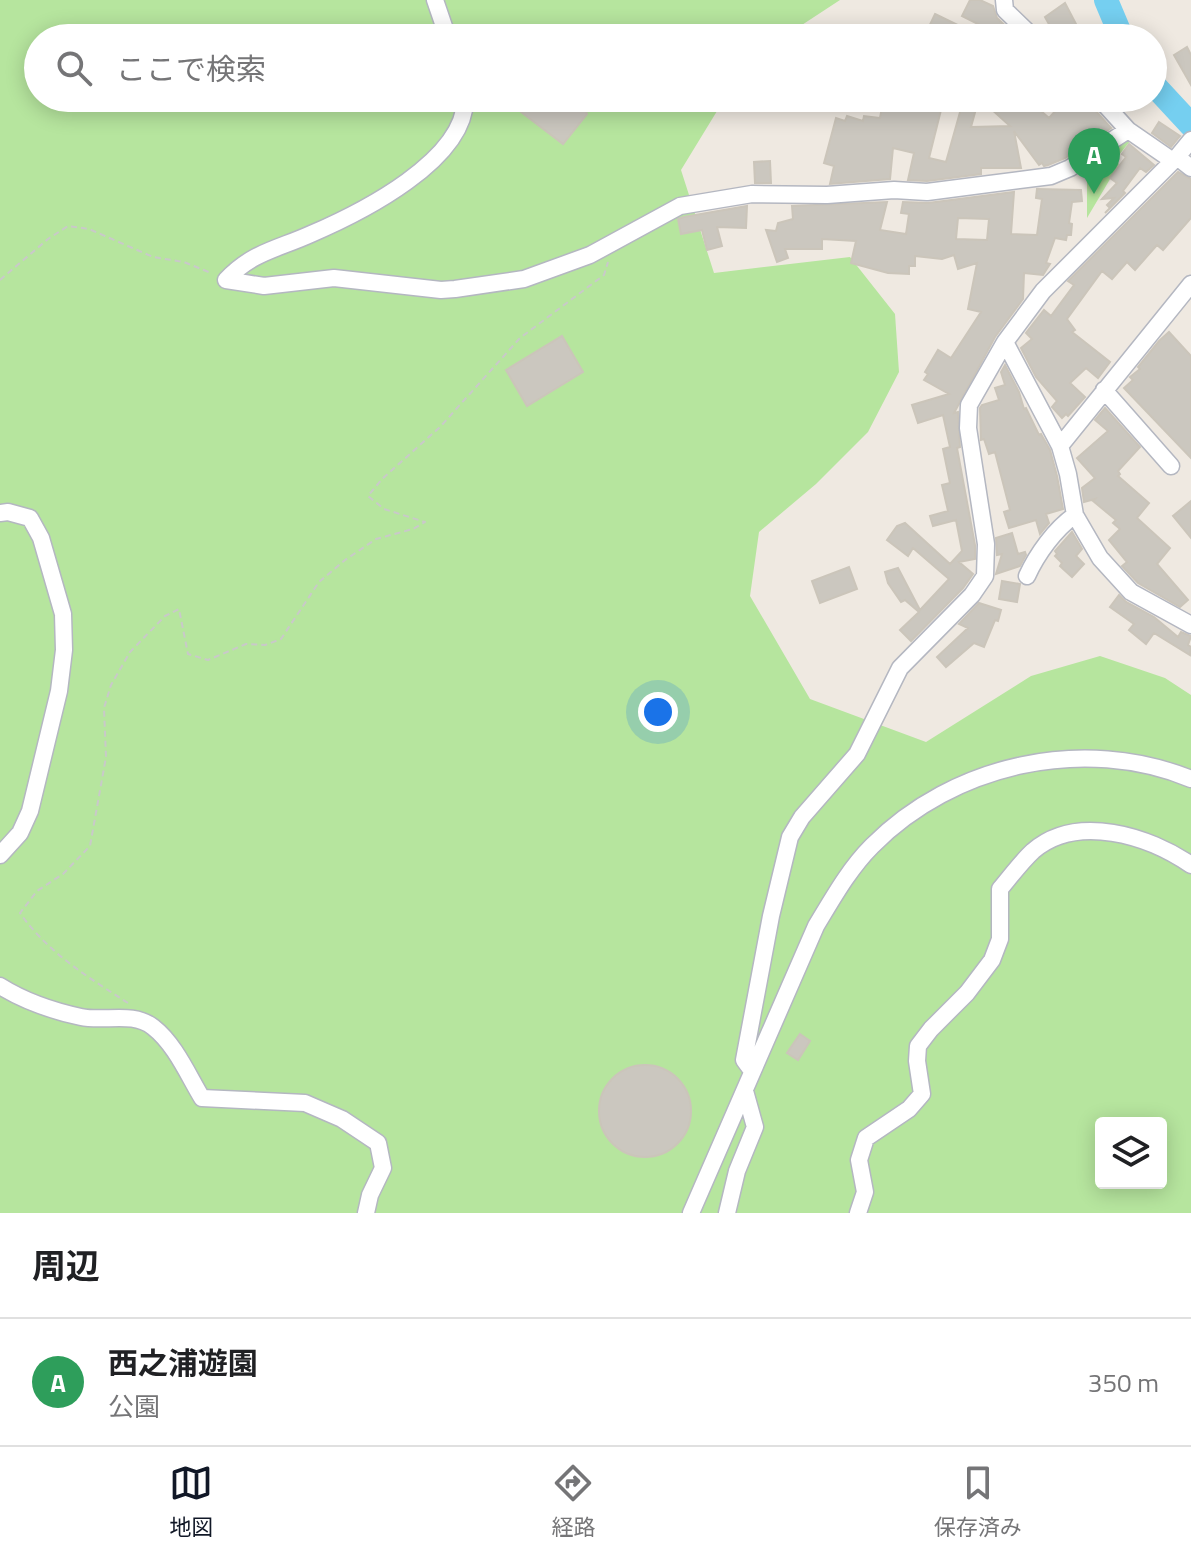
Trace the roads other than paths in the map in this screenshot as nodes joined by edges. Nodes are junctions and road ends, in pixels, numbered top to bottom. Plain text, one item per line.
1 (435, 0) edge
2 (1004, 0) edge
3 (443, 24) edge
4 (1020, 24) edge
5 (463, 112) edge
6 (1112, 112) edge
7 (1128, 130) junction
8 (1191, 140) edge
9 (1175, 159) junction
10 (1191, 168) edge
11 (1191, 284) edge
12 (1005, 342) junction
13 (1104, 390) junction
14 (1060, 446) junction
15 (1171, 466) dead end
16 (0, 513) edge
17 (1075, 515) junction
18 (1027, 576) dead end
19 (1191, 625) edge
20 (1191, 779) edge
21 (0, 855) edge
22 (1191, 865) edge
23 (0, 986) edge
24 (752, 1071) junction
25 (745, 1091) junction
26 (366, 1213) edge
27 (691, 1213) edge
28 (727, 1213) edge
29 (858, 1213) edge

1 - 3 street
2 - 4 street
5 - 7 street
6 - 7 street
7 - 9 street
8 - 9 street
9 - 10 street
9 - 12 street
11 - 13 street
12 - 14 street
12 - 24 street
13 - 14 street
13 - 15 street
14 - 17 street
16 - 21 street
17 - 18 street
17 - 19 street
20 - 24 street
22 - 29 street
23 - 26 street
24 - 25 street
25 - 27 street
25 - 28 street

